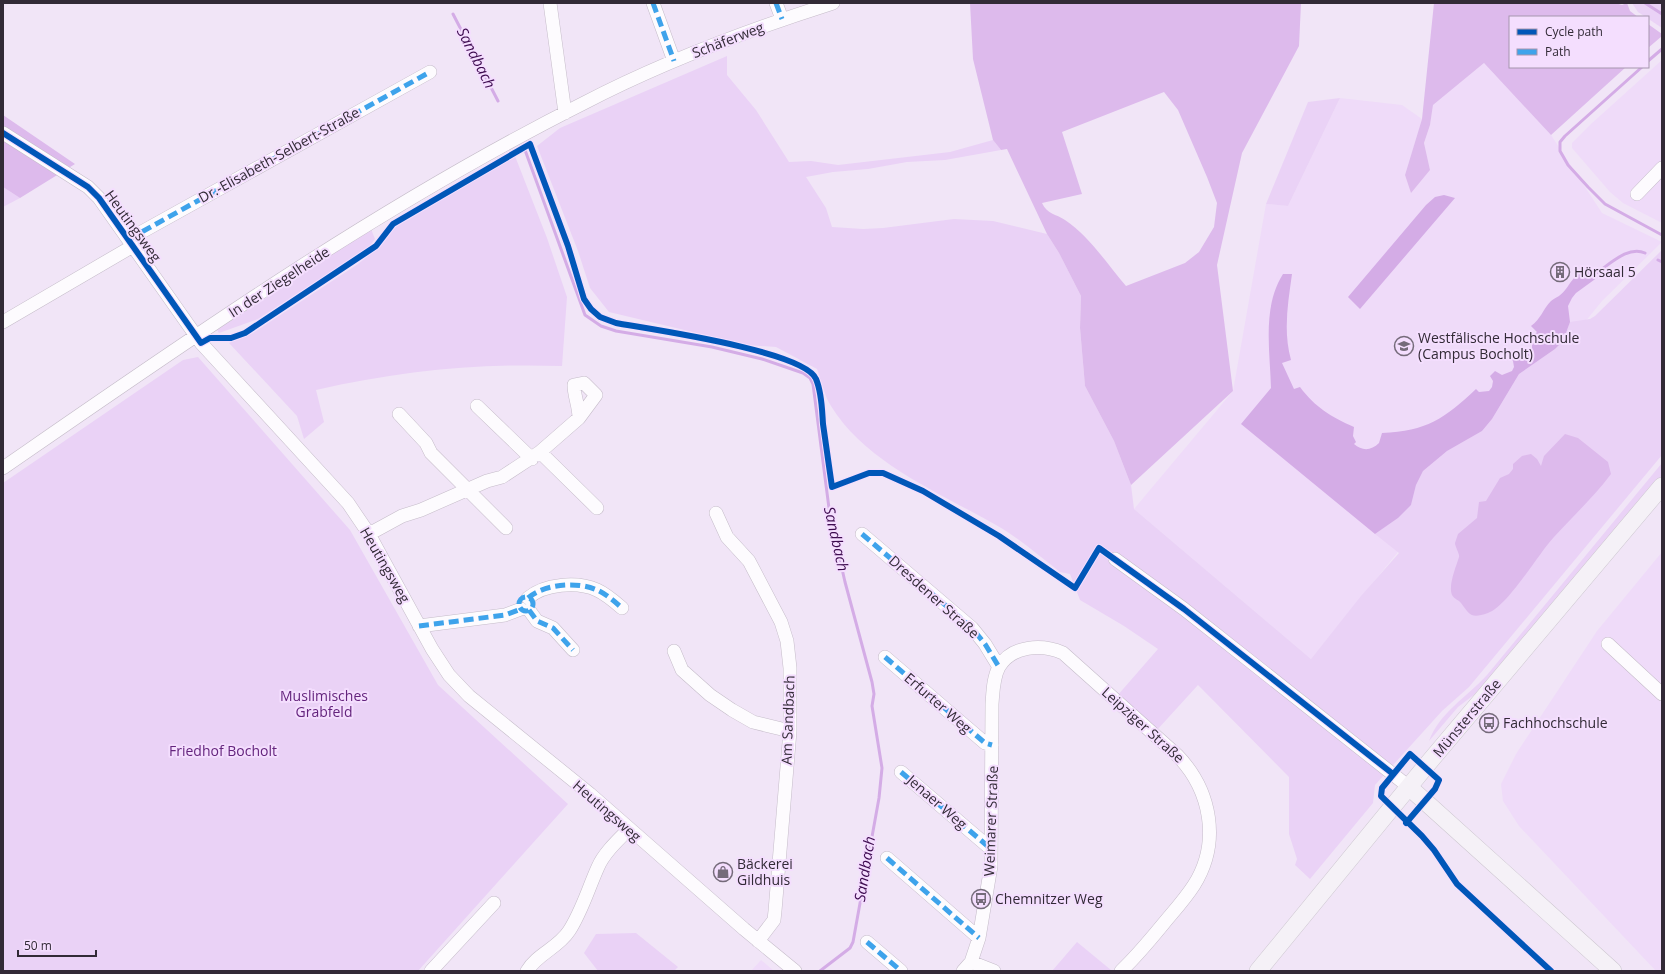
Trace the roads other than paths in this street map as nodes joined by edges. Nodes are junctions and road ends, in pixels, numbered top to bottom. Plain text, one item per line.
1 (550, 3) edge
2 (653, 3) edge
3 (776, 3) edge
4 (833, 3) edge
5 (782, 19) junction
6 (674, 61) junction
7 (430, 72) dead end
8 (584, 102) joint
9 (565, 113) junction
10 (3, 133) edge
11 (1662, 168) edge
12 (1637, 194) dead end
13 (131, 242) junction
14 (3, 322) edge
15 (196, 336) junction
16 (477, 406) dead end
17 (399, 414) dead end
18 (579, 418) dead end
19 (536, 455) junction
20 (3, 468) edge
21 (1662, 486) edge
22 (467, 490) junction
23 (597, 508) dead end
24 (716, 513) dead end
25 (506, 528) dead end
26 (369, 534) junction
27 (862, 534) dead end
28 (1115, 560) dead end
29 (526, 605) junction
30 (622, 608) dead end
31 (419, 626) junction
32 (1608, 644) dead end
33 (573, 650) dead end
34 (674, 652) dead end
35 (885, 657) dead end
36 (999, 667) junction
37 (1662, 694) edge
38 (790, 730) junction
39 (992, 745) junction
40 (901, 772) dead end
41 (1409, 787) junction
42 (629, 829) junction
43 (991, 849) junction
44 (887, 858) dead end
45 (494, 903) dead end
46 (979, 938) junction
47 (758, 941) junction
48 (867, 942) dead end
49 (967, 967) edge
50 (431, 971) edge
51 (527, 971) edge
52 (795, 971) edge
53 (901, 971) edge
54 (994, 971) edge
55 (1121, 971) edge
56 (1258, 971) edge
57 (1613, 971) edge

1 - 9 street
2 - 6 street, Schäferweg
3 - 5 street, Schäferweg
4 - 5 street, Schäferweg
5 - 6 street, Schäferweg
6 - 8 street, Schäferweg
7 - 13 street, Dr.-Elisabeth-Selbert-Straße
8 - 9 street, In der Ziegelheide
9 - 15 street, In der Ziegelheide
10 - 13 street, Heutingsweg
11 - 12 street
13 - 14 street, Dr.-Elisabeth-Selbert-Straße
13 - 15 street, Heutingsweg
15 - 20 street, In der Ziegelheide
15 - 26 street, Heutingsweg
16 - 19 street
17 - 22 street
18 - 19 street
19 - 22 street
19 - 23 street
21 - 41 main road, Münsterstraße
22 - 25 street
22 - 26 street
24 - 38 street, Am Sandbach
26 - 31 street, Heutingsweg
27 - 36 street, Dresdener Straße
28 - 41 street
29 - 30 street
29 - 31 street
29 - 33 street
31 - 42 street, Heutingsweg
32 - 37 street
34 - 38 street
35 - 39 street, Erfurter Weg
36 - 39 street, Weimarer Straße
36 - 55 street, Leipziger Straße
38 - 47 street, Am Sandbach
39 - 43 street, Weimarer Straße
40 - 43 street, Jenaer Weg
41 - 56 main road, Münsterstraße
41 - 57 main road
42 - 47 street, Heutingsweg
42 - 51 street
43 - 46 street, Weimarer Straße
44 - 46 street
45 - 50 street
46 - 49 street, Weimarer Straße
47 - 52 street, Heutingsweg
48 - 53 street
49 - 54 street

